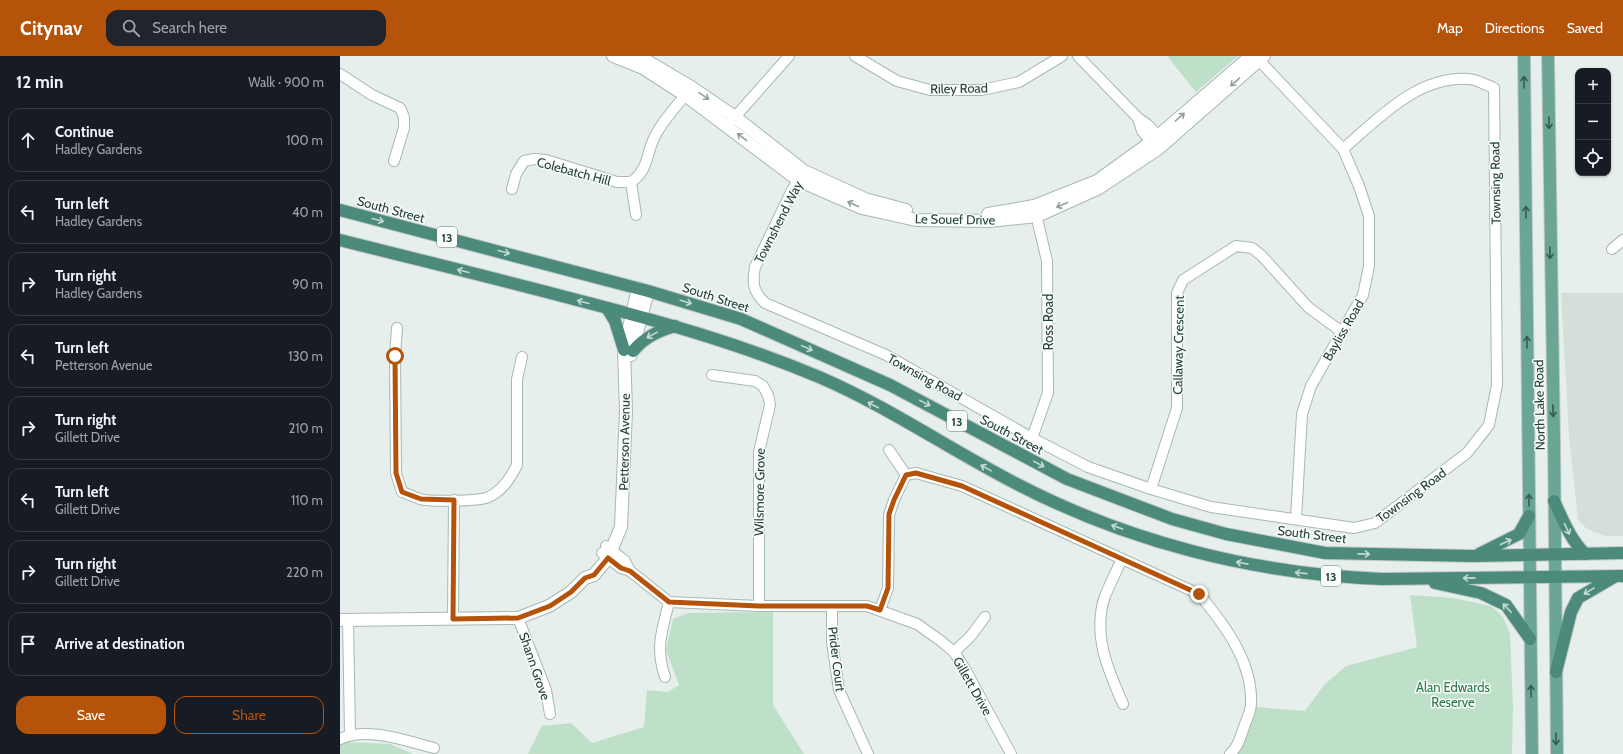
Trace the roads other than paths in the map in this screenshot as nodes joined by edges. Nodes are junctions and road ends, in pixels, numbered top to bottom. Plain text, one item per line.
1 (613, 56) edge
2 (634, 56) edge
3 (789, 56) edge
4 (855, 56) edge
5 (1062, 56) edge
6 (1078, 56) edge
7 (1548, 56) edge
8 (1257, 57) edge
9 (1524, 57) edge
10 (340, 74) edge
11 (688, 91) junction
12 (731, 122) junction
13 (1158, 143) junction
14 (1343, 149) junction
15 (394, 161) dead end
16 (801, 176) junction
17 (631, 182) junction
18 (512, 189) dead end
19 (340, 210) edge
20 (1035, 211) junction
21 (636, 215) dead end
22 (340, 240) edge
23 (1623, 240) edge
24 (1612, 249) dead end
25 (643, 289) junction
26 (758, 296) joint
27 (607, 308) junction
28 (636, 315) junction
29 (675, 326) junction
30 (397, 328) dead end
31 (1342, 332) junction
32 (628, 350) junction
33 (522, 357) dead end
34 (712, 375) dead end
35 (1032, 438) junction
36 (889, 450) dead end
37 (906, 475) junction
38 (1152, 489) junction
39 (454, 500) junction
40 (1554, 501) junction
41 (1529, 516) junction
42 (1296, 520) junction
43 (607, 552) junction
44 (1585, 554) junction
45 (1623, 554) edge
46 (1530, 555) junction
47 (1555, 555) junction
48 (1472, 556) junction
49 (1122, 560) junction
50 (1619, 576) edge
51 (1530, 577) junction
52 (1555, 577) junction
53 (1413, 579) junction
54 (669, 602) junction
55 (759, 606) junction
56 (832, 606) junction
57 (880, 610) junction
58 (984, 617) dead end
59 (518, 618) junction
60 (453, 619) junction
61 (344, 620) edge
62 (1530, 639) junction
63 (954, 652) junction
64 (1556, 672) junction
65 (665, 677) dead end
66 (1123, 704) dead end
67 (550, 714) dead end
68 (350, 734) junction
69 (340, 739) edge
70 (434, 748) dead end
71 (868, 754) edge
72 (1011, 754) edge
73 (1230, 754) edge
74 (1532, 754) edge
75 (1557, 754) edge

1 - 11 street, Le Souef Drive
2 - 11 street, Le Souef Drive
3 - 12 street
4 - 5 street, Riley Road
6 - 13 street
7 -> 40 main road, North Lake Road
8 - 13 street, Le Souef Drive
8 - 14 street, Bayliss Road
41 -> 9 main road, North Lake Road
10 - 15 street
11 - 12 street, Le Souef Drive
11 - 17 street
12 - 16 street, Le Souef Drive
13 - 20 street, Le Souef Drive
14 - 31 street, Bayliss Road
14 - 42 street, Townsing Road
16 - 20 street, Le Souef Drive
16 - 26 street, Townshend Way
17 - 18 street, Colebatch Hill
17 - 21 street
19 -> 25 highway, South Street / 13
20 - 35 street, Ross Road
27 -> 22 highway, 13
23 - 24 street
25 - 28 street, Petterson Avenue
25 -> 48 highway, South Street / 13
26 - 35 street, Townsing Road
27 - 28 highway, 13
27 - 32 highway
28 - 29 highway, 13
28 - 32 street, Petterson Avenue
29 -> 32 highway
53 -> 29 highway, 13
30 - 39 street
31 - 38 street, Callaway Crescent
31 - 42 street, Bayliss Road
32 - 43 street, Petterson Avenue
33 - 39 street
34 - 55 street, Wilsmore Grove
35 - 38 street, Townsing Road
36 - 37 street
37 - 49 street
37 - 57 street
38 - 42 street, Townsing Road
39 - 60 street
40 -> 44 highway
40 - 47 main road, North Lake Road
41 - 46 main road, North Lake Road
48 -> 41 highway
43 - 54 street
43 - 59 street, Petterson Avenue
44 - 45 highway, South Street / 13
44 - 47 highway, South Street / 13
46 - 47 highway, South Street / 13
46 - 48 highway, South Street / 13
46 - 51 main road, North Lake Road
47 - 52 main road, North Lake Road
49 - 66 street
49 - 73 street
50 - 52 highway, 13
50 -> 64 highway
51 - 52 highway, 13
51 -> 53 highway, 13
51 - 62 main road, North Lake Road
52 - 64 main road, North Lake Road
62 -> 53 highway
54 - 55 street, Gillett Drive
54 - 65 street
55 - 56 street, Gillett Drive
56 - 57 street, Gillett Drive
56 - 71 street, Prider Court
57 - 63 street, Gillett Drive
58 - 63 street
59 - 60 street, Petterson Avenue
59 - 67 street, Shann Grove
60 - 61 street, Petterson Avenue
61 - 68 street
74 -> 62 main road, North Lake Road
63 - 72 street, Gillett Drive
64 -> 75 main road, North Lake Road
68 - 69 street
68 - 70 street

